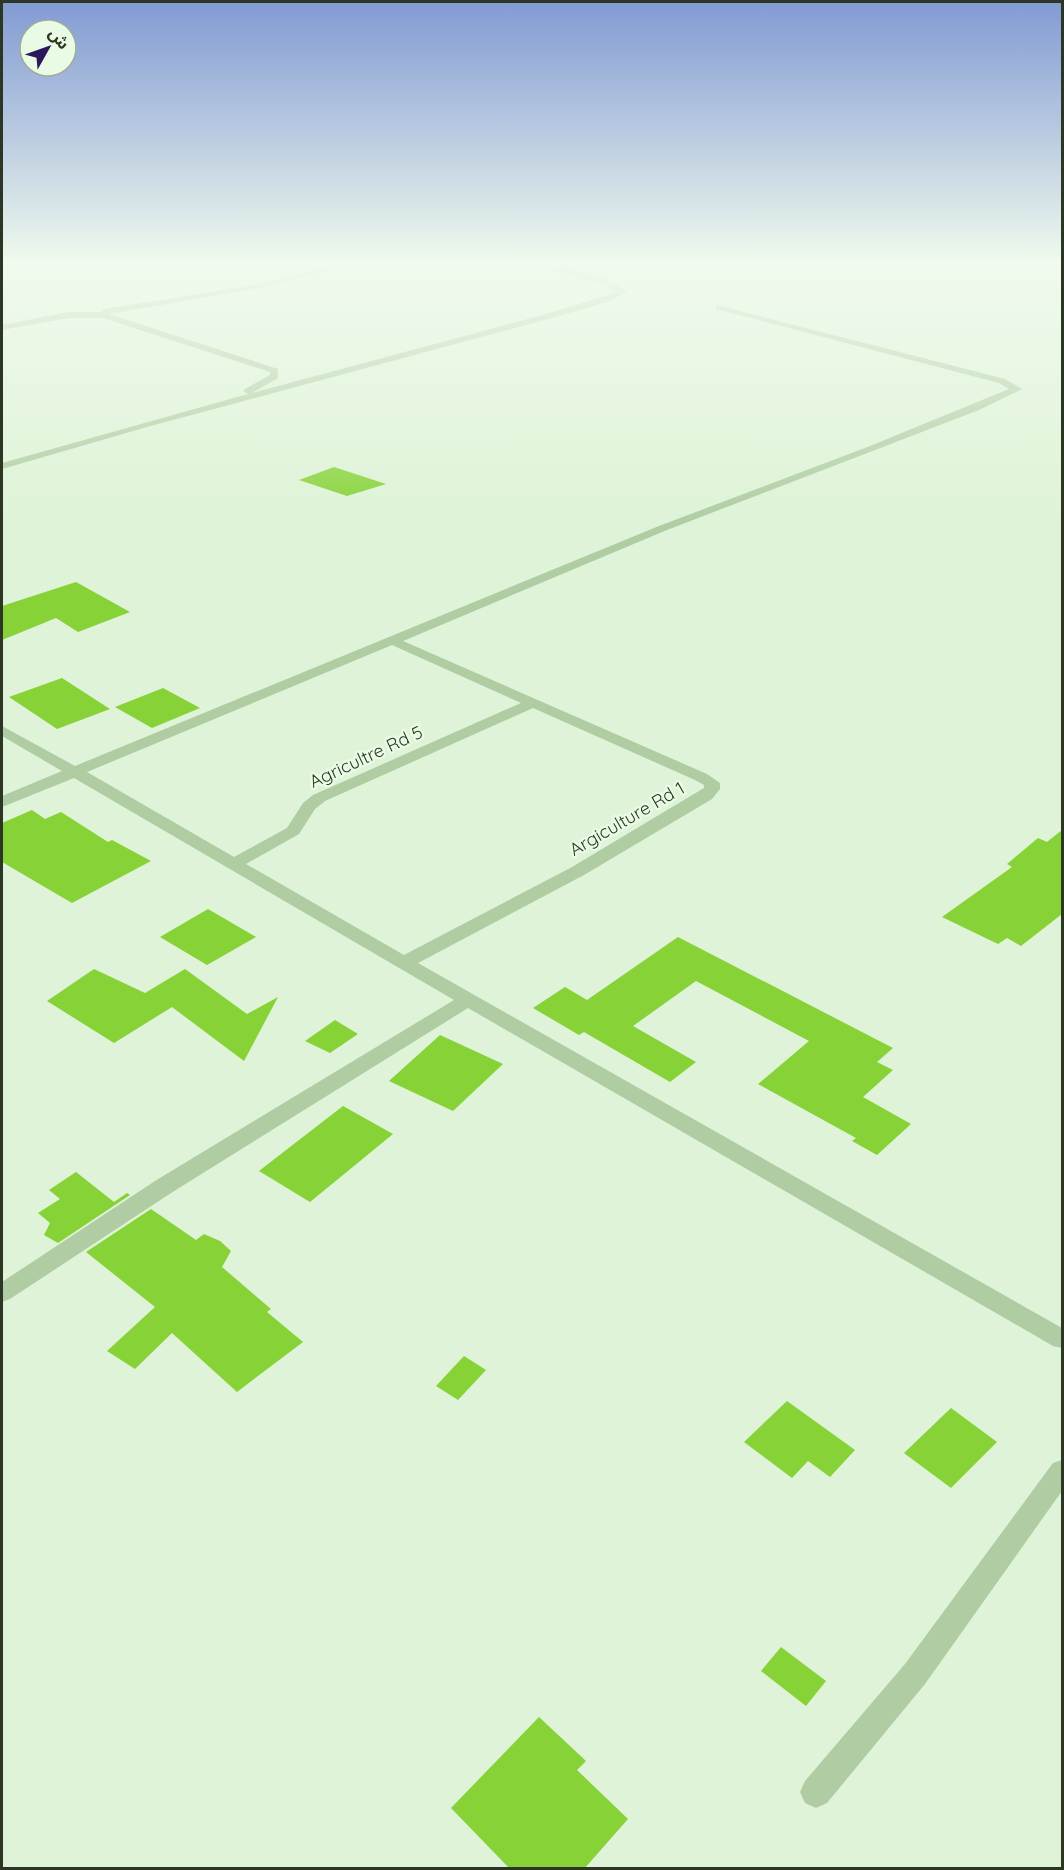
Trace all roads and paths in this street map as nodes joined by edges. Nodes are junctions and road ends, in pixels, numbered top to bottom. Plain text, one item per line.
1 (220, 351) edge
2 (420, 351) edge
3 (889, 351) edge
4 (204, 410) junction
5 (2, 466) edge
6 (393, 641) junction
7 (530, 704) junction
8 (2, 730) edge
9 (75, 772) junction
10 (2, 802) edge
11 (234, 864) junction
12 (404, 963) junction
13 (468, 1000) junction
14 (2, 1293) edge
15 (1062, 1339) edge
16 (1062, 1471) edge
17 (816, 1792) dead end

1 - 4 street
2 - 4 street
3 - 6 street
4 - 5 street
6 - 7 street, Argiculture Rd 1
6 - 9 street
7 - 11 street, Agricultre Rd 5
7 - 12 street, Argiculture Rd 1
8 - 9 street
9 - 10 street
9 - 11 street
11 - 12 street
12 - 13 street
13 - 14 street
13 - 15 street
16 - 17 street

